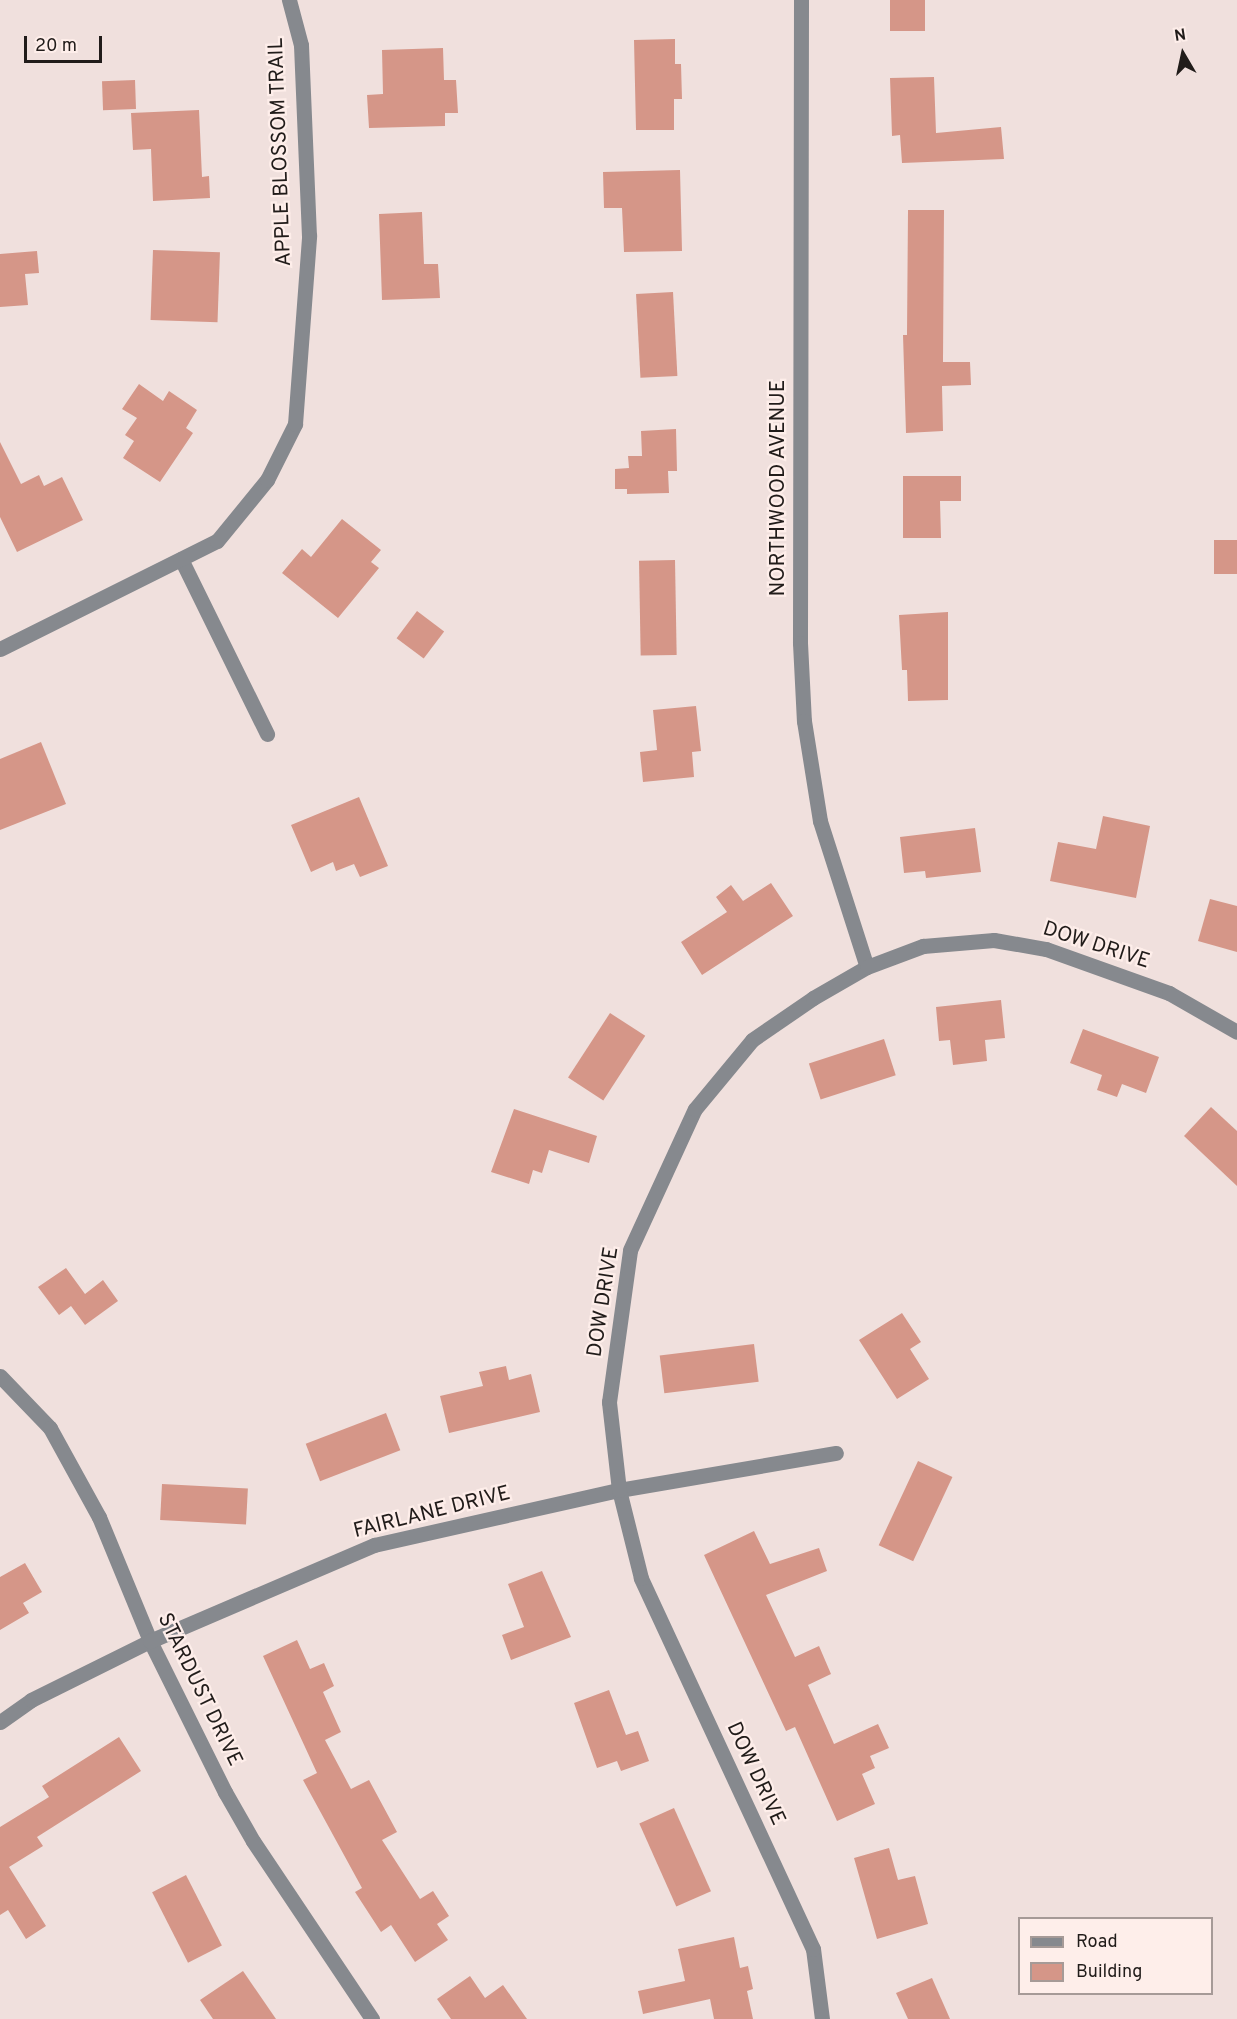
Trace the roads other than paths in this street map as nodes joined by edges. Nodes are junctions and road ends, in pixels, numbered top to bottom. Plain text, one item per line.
1 (289, 0) edge
2 (801, 0) edge
3 (181, 559) junction
4 (0, 650) edge
5 (267, 734) dead end
6 (867, 967) junction
7 (1237, 1032) edge
8 (0, 1376) edge
9 (836, 1453) dead end
10 (619, 1490) junction
11 (150, 1641) junction
12 (0, 1722) edge
13 (372, 2019) edge
14 (822, 2019) edge

1 - 3 street, APPLE BLOSSOM TRAIL
2 - 6 street, NORTHWOOD AVENUE
3 - 4 street, APPLE BLOSSOM TRAIL
3 - 5 street
6 - 7 street, DOW DRIVE
6 - 10 street, DOW DRIVE
8 - 11 street, STARDUST DRIVE
9 - 10 street, FAIRLANE DRIVE
10 - 11 street, FAIRLANE DRIVE
10 - 14 street, DOW DRIVE
11 - 12 street, FAIRLANE DRIVE
11 - 13 street, STARDUST DRIVE

